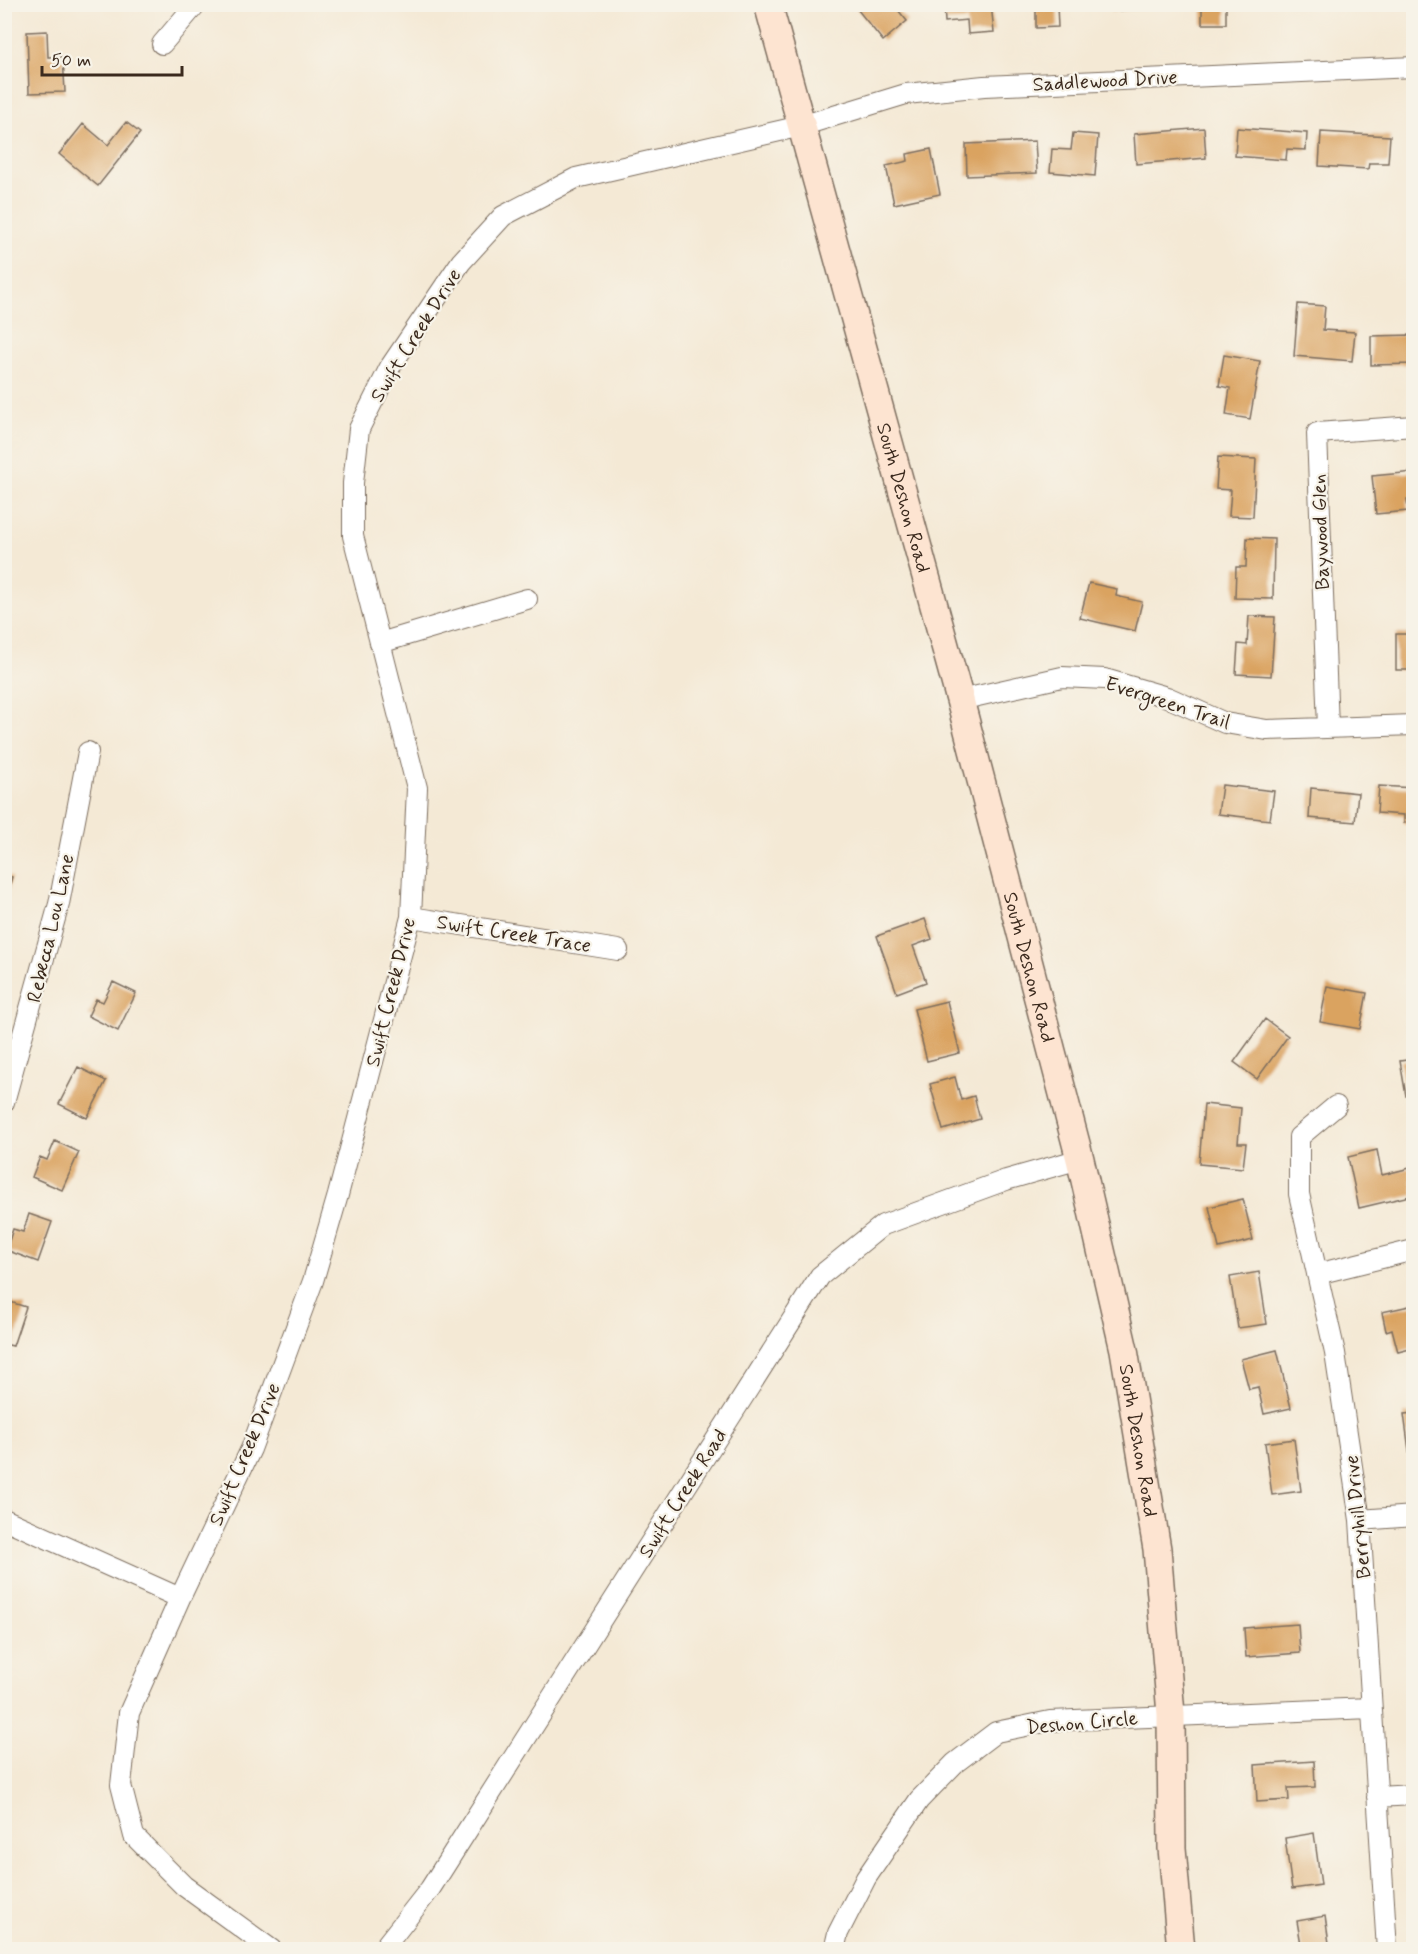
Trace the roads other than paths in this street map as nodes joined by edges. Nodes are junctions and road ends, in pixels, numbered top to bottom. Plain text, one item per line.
1 (196, 4) edge
2 (768, 4) edge
3 (162, 44) dead end
4 (1413, 67) edge
5 (801, 126) junction
6 (1413, 426) edge
7 (527, 599) dead end
8 (380, 644) junction
9 (960, 700) junction
10 (1413, 725) edge
11 (1328, 728) junction
12 (88, 752) dead end
13 (411, 917) junction
14 (618, 950) dead end
15 (4, 1102) edge
16 (1336, 1106) dead end
17 (1080, 1159) junction
18 (1413, 1250) edge
19 (1317, 1274) junction
20 (1413, 1516) edge
21 (4, 1519) edge
22 (1360, 1520) junction
23 (180, 1598) junction
24 (1371, 1708) junction
25 (1171, 1714) junction
26 (1413, 1795) edge
27 (1377, 1797) junction
28 (272, 1950) edge
29 (382, 1950) edge
30 (834, 1950) edge
31 (1181, 1950) edge
32 (1387, 1950) edge

1 - 3 street
2 - 5 street, South Deshon Road
4 - 5 street, Saddlewood Drive
5 - 8 street, Swift Creek Drive
5 - 9 street, South Deshon Road
6 - 11 street, Baywood Glen
7 - 8 street
8 - 13 street, Swift Creek Drive
9 - 11 street, Evergreen Trail
9 - 17 street, South Deshon Road
10 - 11 street, Evergreen Trail
12 - 15 street, Rebecca Lou Lane
13 - 14 street, Swift Creek Trace
13 - 23 street, Swift Creek Drive
16 - 19 street, Berryhill Drive
17 - 25 street, South Deshon Road
17 - 29 street, Swift Creek Road
18 - 19 street
19 - 22 street, Berryhill Drive
20 - 22 street
21 - 23 street
22 - 24 street, Berryhill Drive
23 - 28 street, Swift Creek Drive
24 - 25 street, Deshon Circle
24 - 27 street, Berryhill Drive
25 - 30 street, Deshon Circle
25 - 31 street, South Deshon Road
26 - 27 street
27 - 32 street, Berryhill Drive

